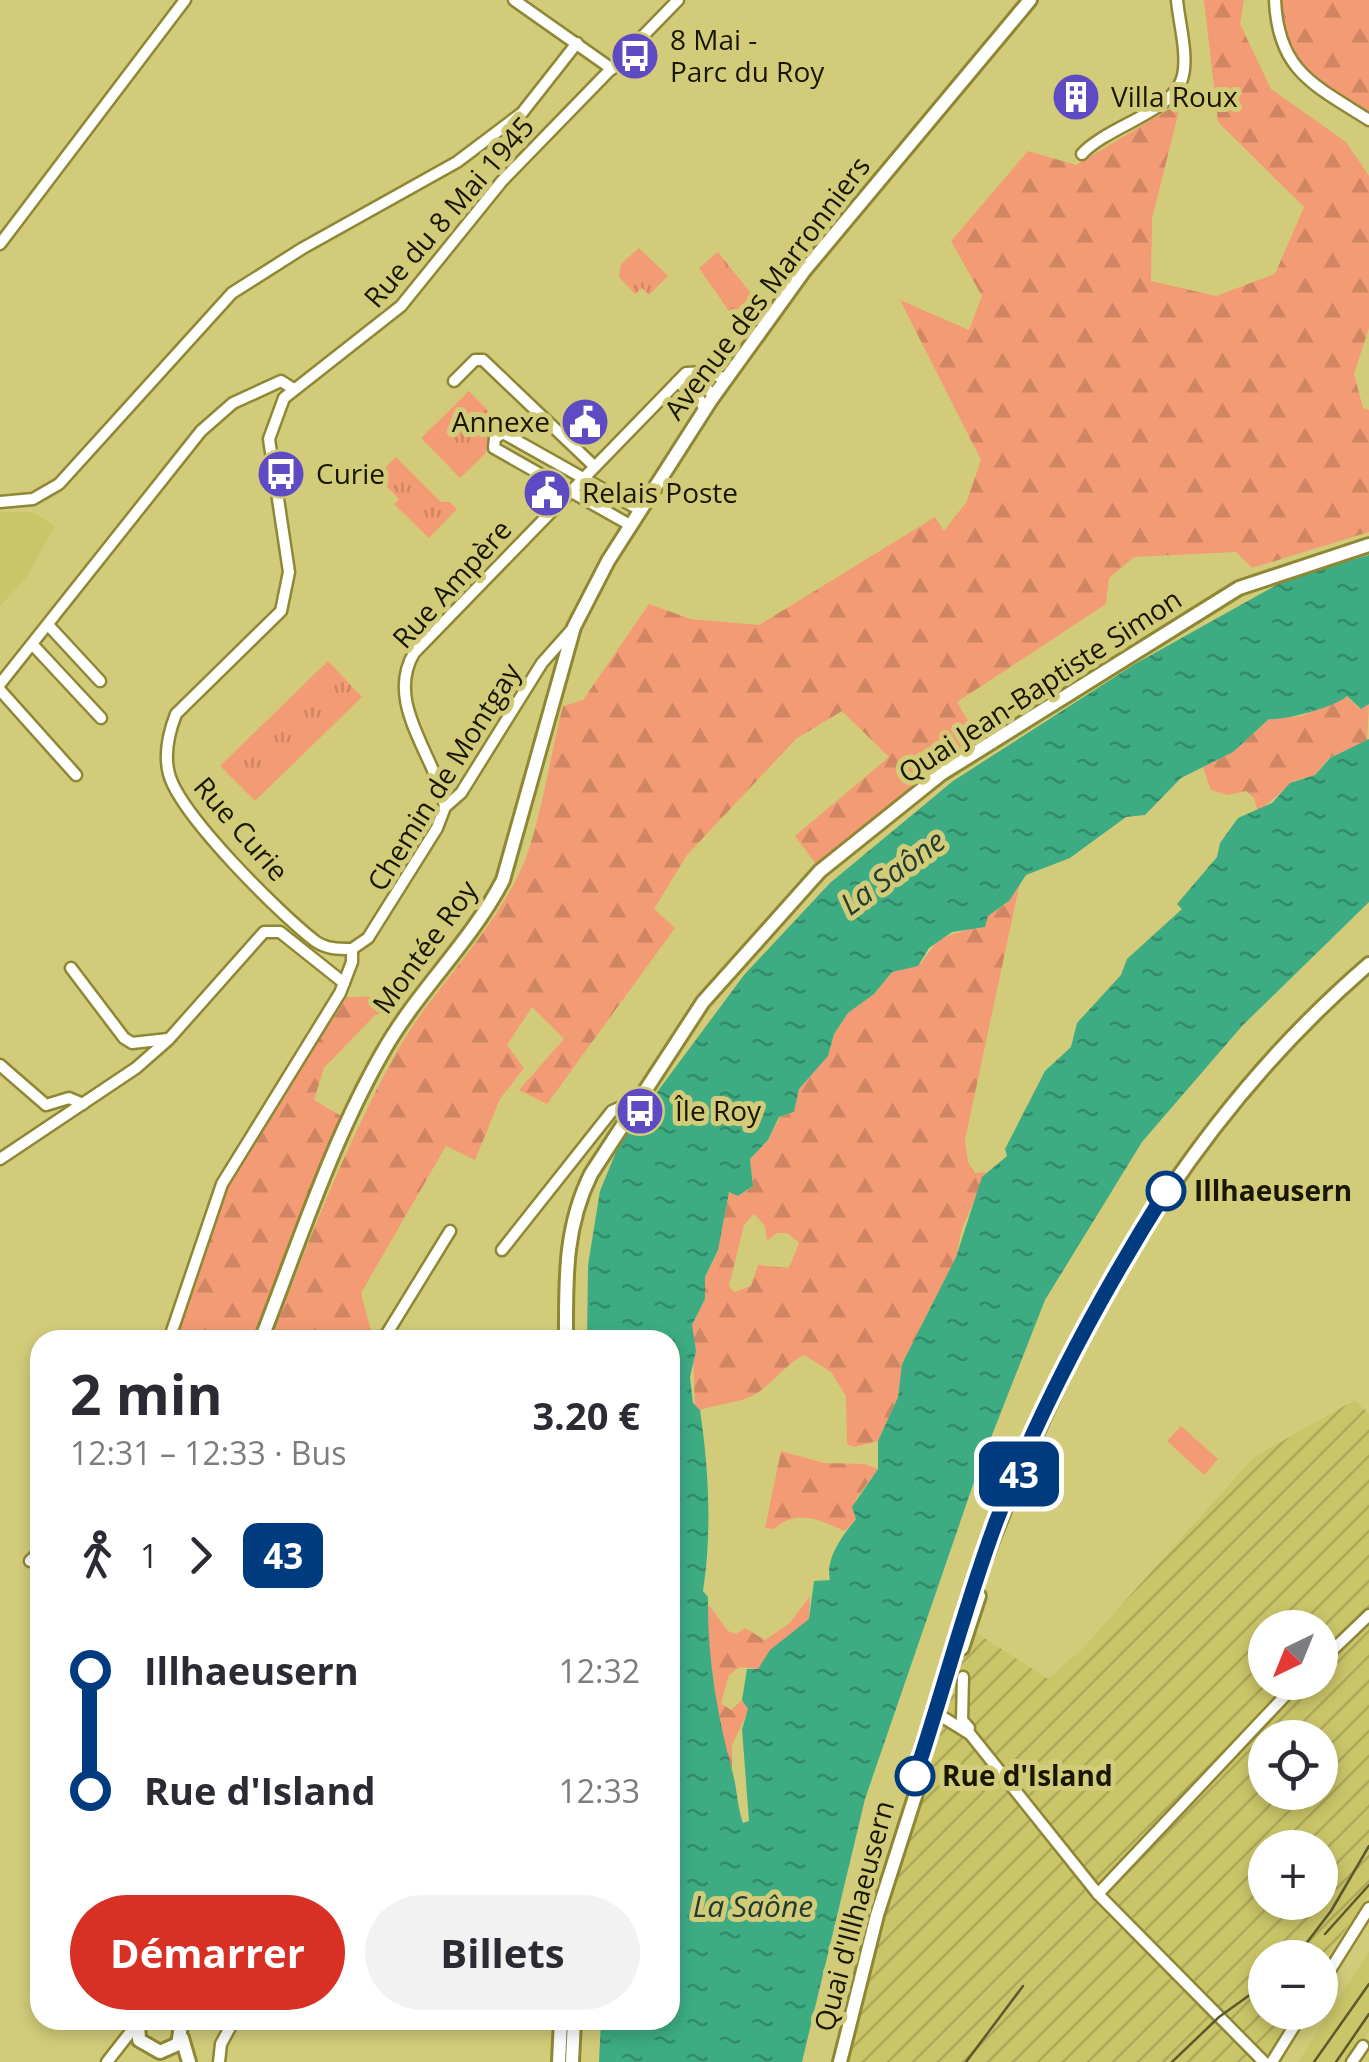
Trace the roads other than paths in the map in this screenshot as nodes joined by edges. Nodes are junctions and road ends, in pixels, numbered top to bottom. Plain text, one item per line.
1 (186, 0) edge
2 (514, 0) edge
3 (678, 0) edge
4 (1030, 0) edge
5 (1176, 0) edge
6 (1276, 0) edge
7 (577, 43) junction
8 (612, 69) junction
9 (1369, 120) edge
10 (1082, 154) dead end
11 (0, 244) edge
12 (726, 379) junction
13 (454, 381) dead end
14 (676, 382) junction
15 (292, 388) junction
16 (715, 395) junction
17 (705, 410) junction
18 (594, 466) junction
19 (583, 478) junction
20 (570, 492) junction
21 (0, 502) edge
22 (640, 510) junction
23 (630, 526) junction
24 (1369, 545) edge
25 (50, 627) junction
26 (574, 627) junction
27 (33, 645) junction
28 (100, 681) dead end
29 (0, 687) edge
30 (101, 718) dead end
31 (76, 776) dead end
32 (445, 807) junction
33 (352, 949) junction
34 (1369, 964) edge
35 (70, 968) dead end
36 (344, 982) junction
37 (168, 1039) junction
38 (0, 1065) edge
39 (83, 1104) junction
40 (632, 1109) junction
41 (0, 1159) edge
42 (450, 1231) dead end
43 (502, 1250) dead end
44 (172, 1330) edge
45 (265, 1330) edge
46 (389, 1330) edge
47 (566, 1330) edge
48 (1369, 1616) edge
49 (1338, 1645) edge
50 (963, 1676) dead end
51 (1281, 1700) edge
52 (938, 1714) junction
53 (970, 1734) junction
54 (1098, 1894) junction
55 (1369, 1908) edge
56 (1338, 1957) edge
57 (131, 2030) edge
58 (139, 2030) edge
59 (182, 2030) edge
60 (229, 2030) edge
61 (561, 2030) edge
62 (574, 2030) edge
63 (1292, 2030) edge
64 (182, 2038) junction
65 (144, 2046) junction
66 (1363, 2046) dead end
67 (117, 2047) junction
68 (166, 2057) edge
69 (107, 2062) edge
70 (189, 2062) edge
71 (219, 2062) edge
72 (560, 2062) edge
73 (572, 2062) edge
74 (840, 2062) edge
75 (1264, 2062) edge
76 (1272, 2062) edge
77 (1352, 2062) edge

1 - 11 street
2 - 7 street
3 - 8 street, Rue du 8 Mai 1945
4 - 12 main road, Avenue des Marronniers
5 - 10 street
6 - 9 street
7 - 8 street
7 - 21 street
8 - 15 street, Rue du 8 Mai 1945
12 - 14 street
12 - 16 main road, Avenue des Marronniers
13 - 18 street
14 - 16 street
14 - 17 street
14 - 18 street, Rue Ampère
15 - 25 street, Rue du 8 Mai 1945
15 - 33 street, Rue Curie
16 - 17 main road, Avenue des Marronniers
17 - 22 main road, Avenue des Marronniers
18 - 19 street, Rue Ampère
19 - 20 street, Rue Ampère
19 - 20 street
19 - 22 street
20 - 23 street
20 - 32 street, Rue Ampère
22 - 23 main road, Avenue des Marronniers
23 - 26 main road, Avenue des Marronniers
24 - 40 main road, Quai Jean-Baptiste Simon
25 - 27 street, Rue du 8 Mai 1945
25 - 28 street
26 - 32 street, Chemin de Montgay
26 - 45 main road, Montée Roy
27 - 29 street, Rue du 8 Mai 1945
27 - 30 street
29 - 31 street
32 - 33 street, Chemin de Montgay
33 - 36 street
34 - 52 main road, Quai d'Illhaeusern
35 - 37 street
36 - 37 street
36 - 44 street
37 - 39 street
38 - 39 street
39 - 41 street
40 - 43 street
40 - 47 main road, Quai Jean-Baptiste Simon
42 - 46 street
48 - 49 street
50 - 53 street
51 - 54 street
52 - 53 street
52 - 74 main road, Quai d'Illhaeusern
53 - 54 street
54 - 75 street
55 - 56 street
57 - 67 street
58 - 65 main road
59 - 64 main road
60 - 71 street
61 - 72 main road
62 - 73 main road
63 - 76 street
64 - 68 main road
64 - 70 main road
65 - 67 street
65 - 68 main road
66 - 77 street
67 - 69 street

